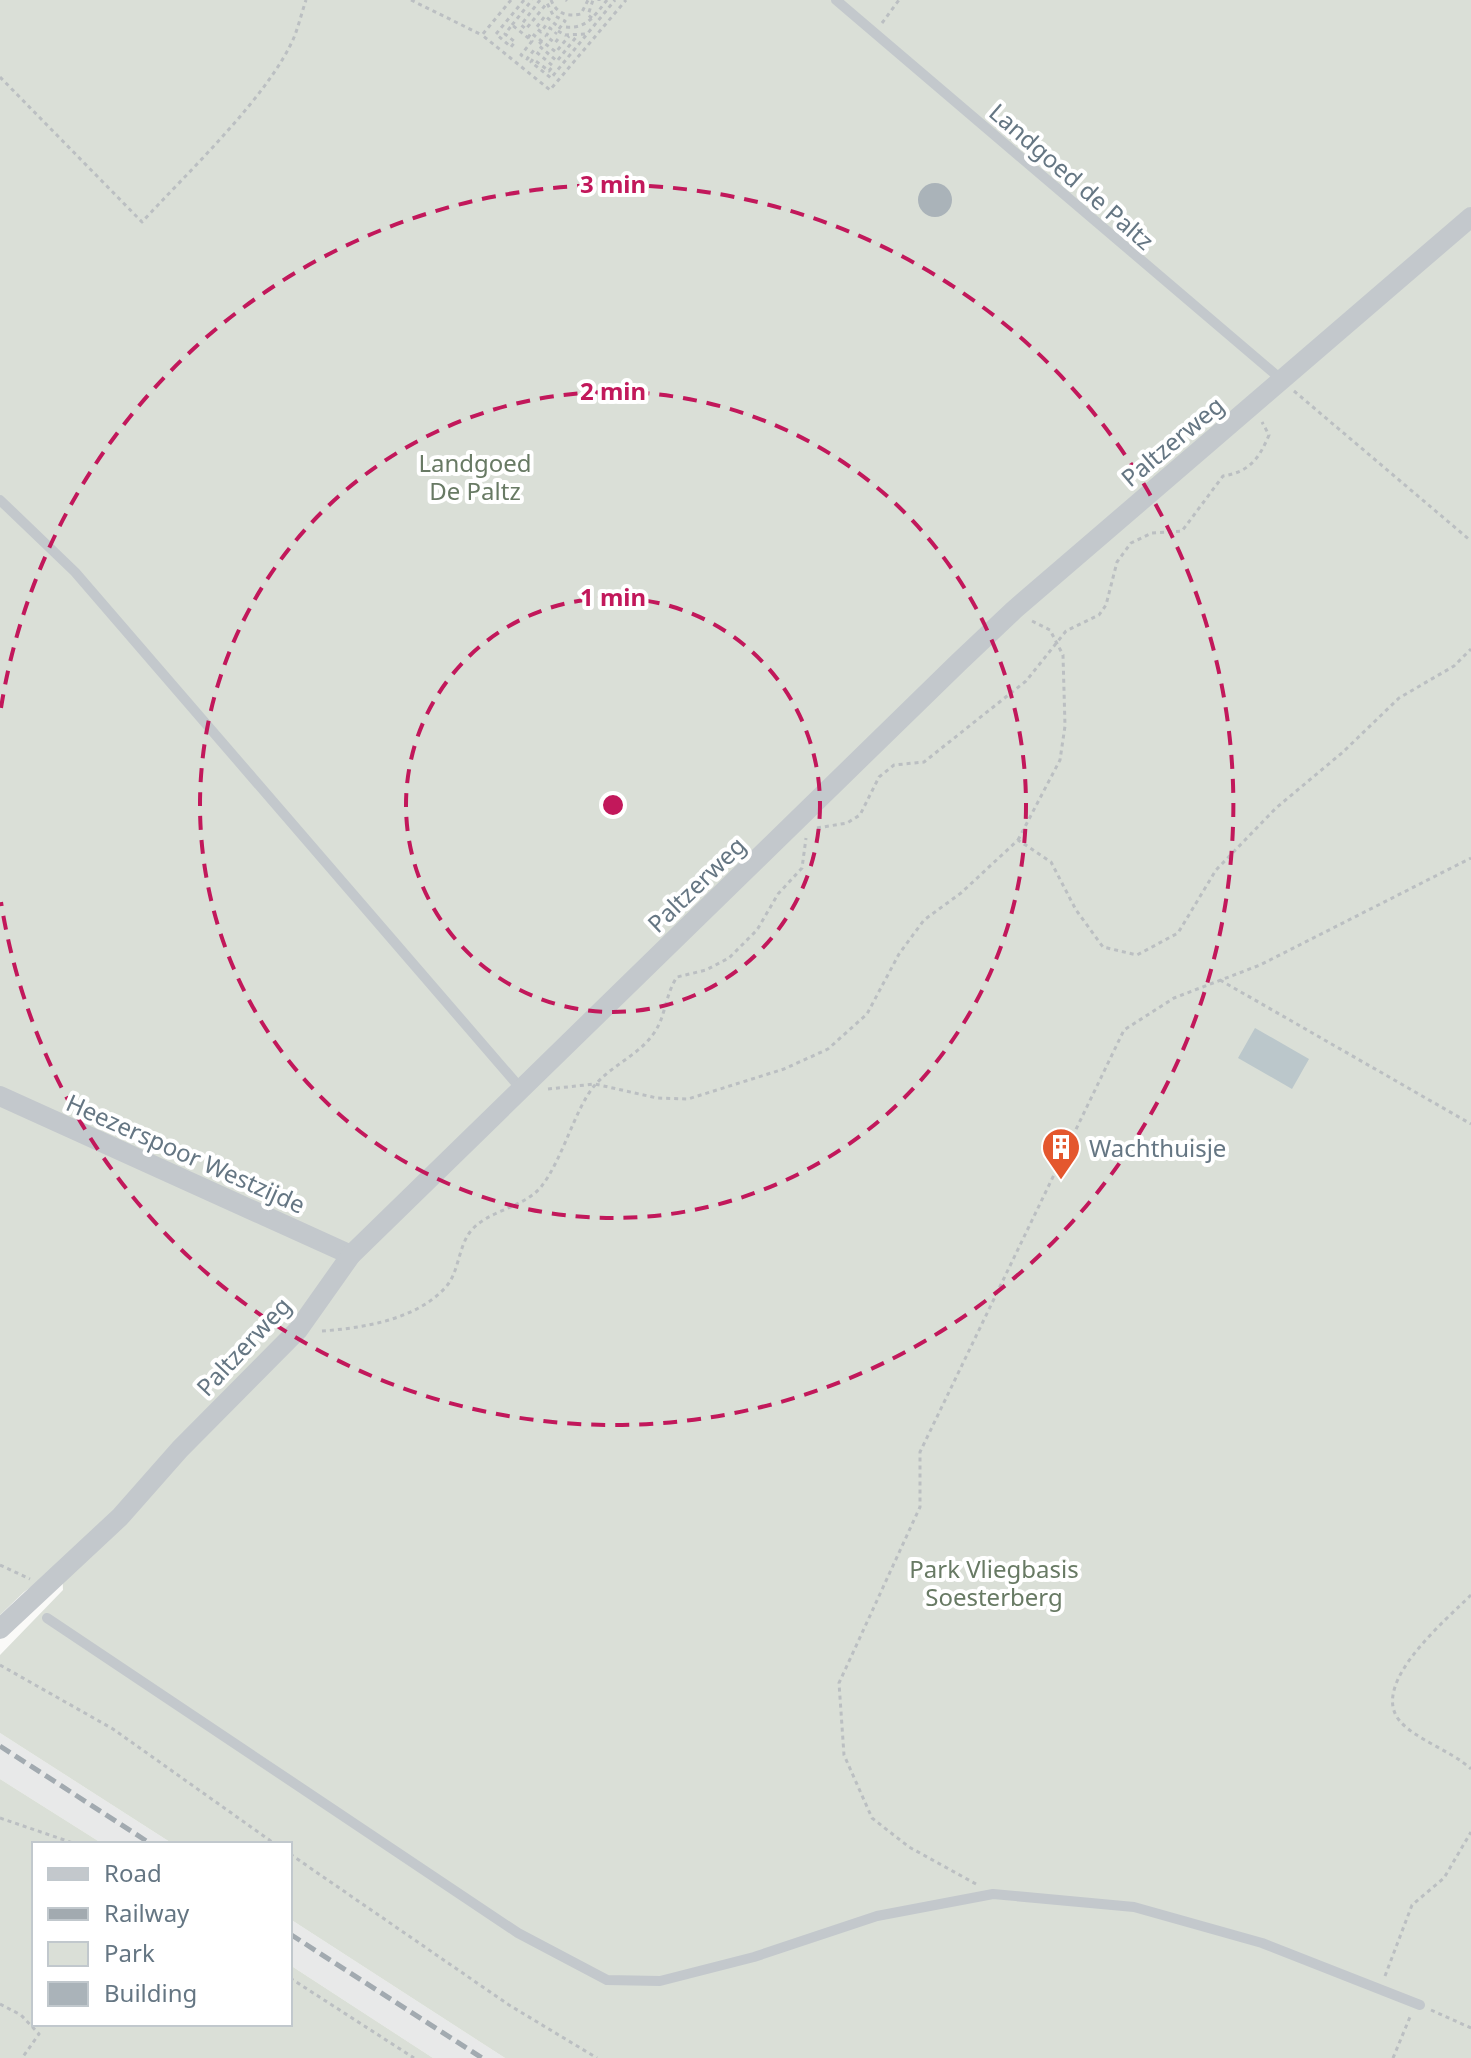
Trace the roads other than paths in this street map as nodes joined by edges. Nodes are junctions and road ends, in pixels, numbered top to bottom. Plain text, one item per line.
1 (836, 0) edge
2 (1471, 217) edge
3 (1282, 380) junction
4 (0, 500) edge
5 (523, 1089) junction
6 (0, 1096) edge
7 (351, 1255) junction
8 (47, 1618) dead end
9 (0, 1629) edge
10 (1420, 2005) road end

1 - 3 lane, Landgoed de Paltz
2 - 3 street, Paltzerweg
3 - 5 street, Paltzerweg
4 - 5 lane
5 - 7 street, Paltzerweg
6 - 7 street, Heezerspoor Westzijde
7 - 9 street, Paltzerweg
8 - 10 lane

